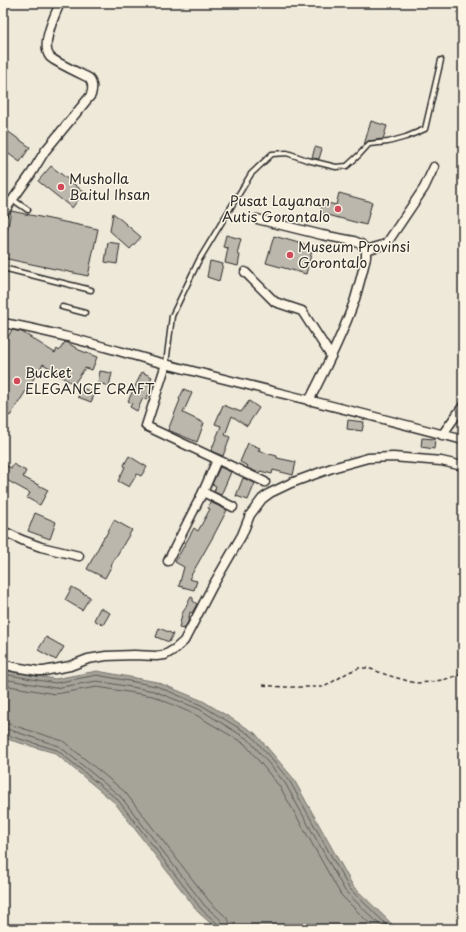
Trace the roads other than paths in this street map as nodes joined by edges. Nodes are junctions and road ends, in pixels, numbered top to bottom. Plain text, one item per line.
1 (60, 3) edge
2 (441, 60) dead end
3 (434, 167) dead end
4 (12, 199) junction
5 (28, 210) dead end
6 (3, 213) edge
7 (257, 219) dead end
8 (366, 250) junction
9 (3, 268) edge
10 (245, 272) dead end
11 (91, 290) dead end
12 (62, 307) dead end
13 (85, 313) dead end
14 (3, 323) edge
15 (331, 356) junction
16 (166, 364) junction
17 (309, 401) junction
18 (463, 406) edge
19 (442, 435) junction
20 (463, 440) edge
21 (217, 460) junction
22 (463, 466) edge
23 (265, 482) dead end
24 (203, 492) junction
25 (232, 507) dead end
26 (3, 531) edge
27 (80, 556) dead end
28 (168, 561) dead end
29 (3, 664) edge

1 - 4 street
2 - 16 lane
3 - 8 street
4 - 5 lane
4 - 6 street
7 - 8 street
8 - 15 street
9 - 11 lane
10 - 15 street
12 - 13 lane
14 - 16 street
15 - 17 street
16 - 17 street
16 - 21 street
17 - 19 street
18 - 19 street
19 - 20 street
21 - 23 street
21 - 24 street
22 - 29 street
24 - 25 street
24 - 28 street
26 - 27 street

